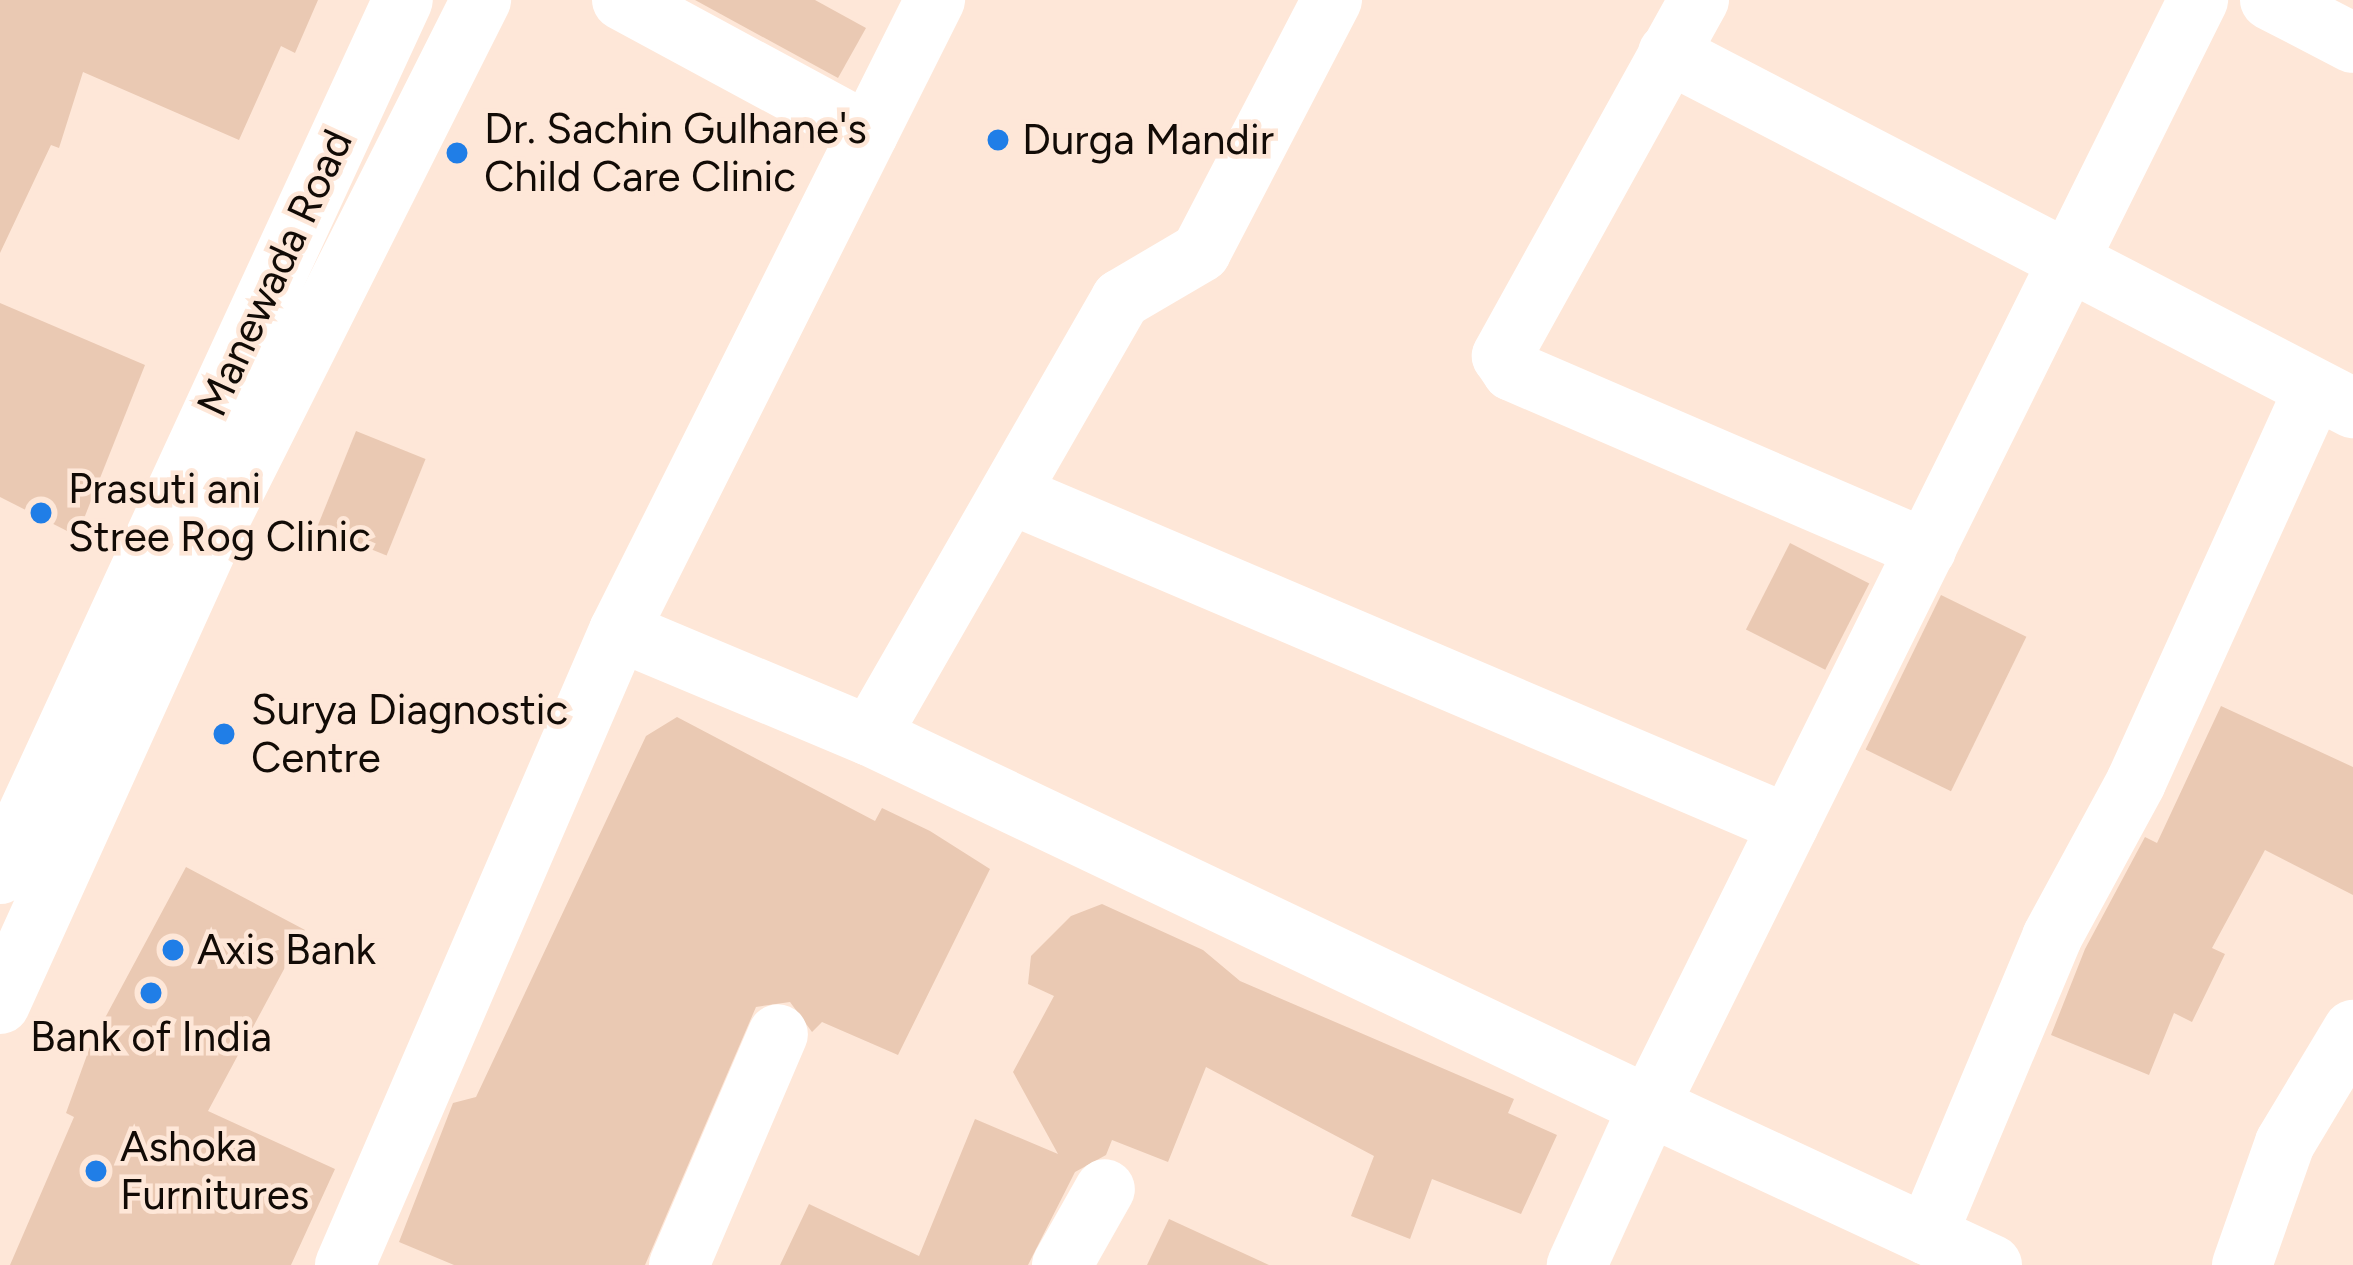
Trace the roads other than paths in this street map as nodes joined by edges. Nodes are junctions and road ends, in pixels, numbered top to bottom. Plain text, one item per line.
1 (403, 0) edge
2 (481, 0) edge
3 (622, 0) edge
4 (935, 0) edge
5 (1332, 0) edge
6 (1699, 0) edge
7 (2198, 0) edge
8 (2270, 0) edge
9 (2349, 27) edge
10 (1669, 52) junction
11 (868, 133) junction
12 (2060, 263) junction
13 (2333, 398) edge
14 (1012, 494) junction
15 (1926, 549) junction
16 (619, 631) junction
17 (870, 736) junction
18 (1789, 825) junction
19 (0, 874) edge
20 (0, 1004) edge
21 (2353, 1030) edge
22 (778, 1034) dead end
23 (1649, 1106) junction
24 (1106, 1189) dead end
25 (1927, 1235) junction
26 (344, 1265) edge
27 (680, 1265) edge
28 (1062, 1265) edge
29 (1576, 1265) edge
30 (1992, 1265) edge
31 (2242, 1265) edge

1 - 19 street, Manewada Road
2 - 20 street
3 - 11 street
4 - 11 street
5 - 14 street
6 - 10 street
7 - 12 street
8 - 9 street
10 - 12 street
10 - 15 street
11 - 16 street
12 - 13 street
12 - 15 street
13 - 25 street
14 - 17 street
14 - 18 street
15 - 18 street
16 - 17 street
16 - 26 street
17 - 23 street
18 - 23 street
21 - 31 street
22 - 27 street
23 - 25 street
23 - 29 street
24 - 28 street
25 - 30 street

